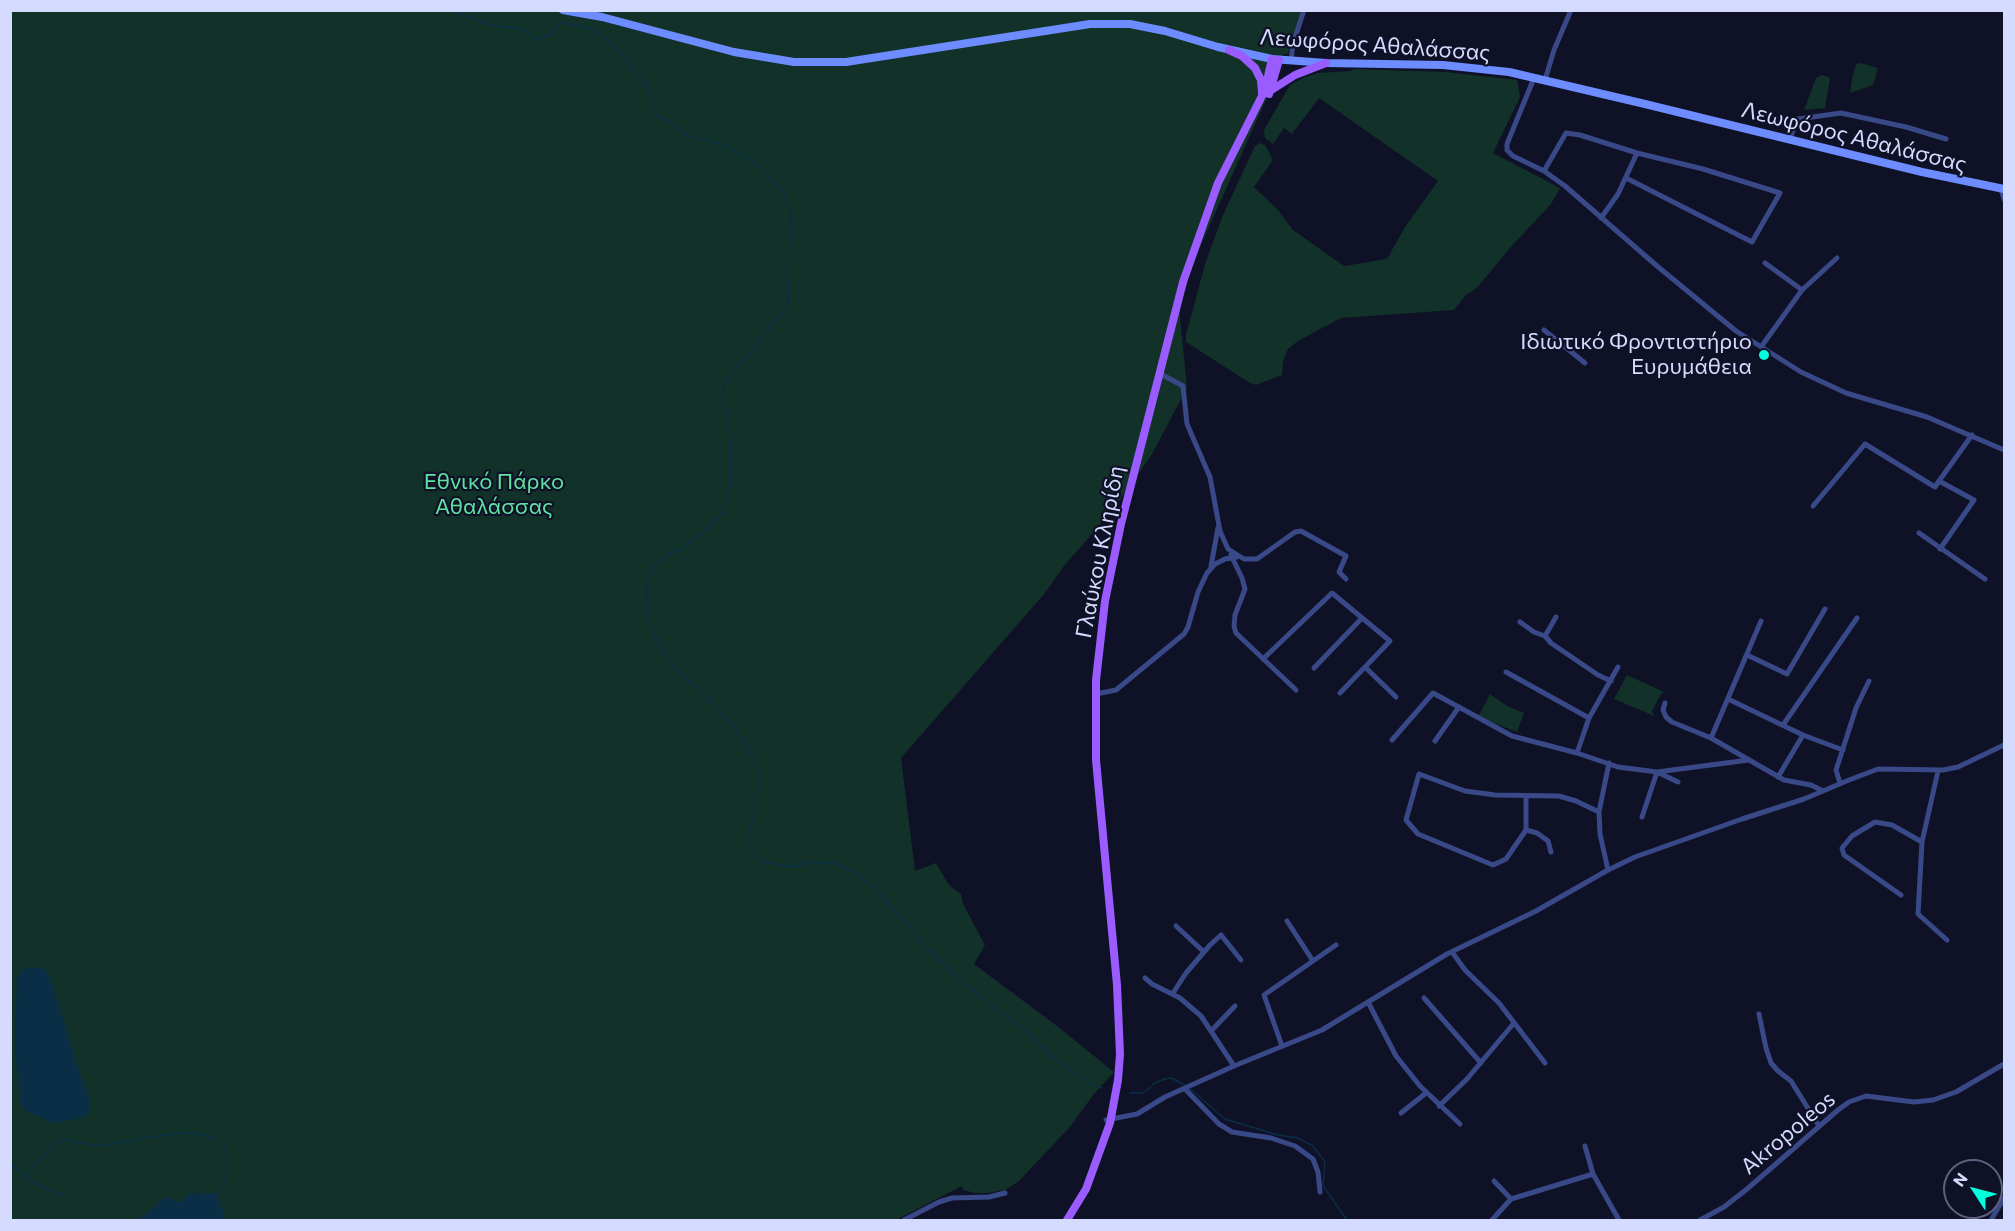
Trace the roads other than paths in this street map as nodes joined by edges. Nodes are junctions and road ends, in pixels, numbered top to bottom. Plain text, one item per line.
1 (563, 10) edge
2 (1304, 10) edge
3 (1571, 10) edge
4 (1229, 50) junction
5 (1276, 59) junction
6 (1291, 61) junction
7 (1326, 63) junction
8 (1534, 78) junction
9 (1545, 80) junction
10 (1265, 97) junction
11 (1946, 139) dead end
12 (1789, 140) junction
13 (1637, 153) junction
14 (1544, 171) junction
15 (1626, 178) junction
16 (2002, 189) edge
17 (2004, 199) edge
18 (1601, 218) junction
19 (1837, 258) dead end
20 (1765, 263) dead end
21 (1802, 290) junction
22 (1544, 330) dead end
23 (1761, 347) junction
24 (1585, 363) dead end
25 (1159, 372) junction
26 (1972, 435) junction
27 (2004, 450) edge
28 (1939, 481) junction
29 (1813, 507) dead end
30 (1218, 524) junction
31 (1919, 533) dead end
32 (1940, 549) junction
33 (1236, 557) junction
34 (1211, 568) junction
35 (1346, 579) dead end
36 (1985, 579) dead end
37 (1825, 609) dead end
38 (1556, 617) dead end
39 (1362, 618) junction
40 (1857, 618) dead end
41 (1761, 621) dead end
42 (1520, 622) dead end
43 (1545, 636) junction
44 (1747, 655) junction
45 (1263, 659) junction
46 (1365, 667) junction
47 (1314, 668) dead end
48 (1618, 668) dead end
49 (1506, 672) dead end
50 (1611, 681) junction
51 (1869, 681) dead end
52 (1296, 690) dead end
53 (1340, 693) dead end
54 (1096, 694) junction
55 (1396, 697) dead end
56 (1728, 699) junction
57 (1665, 703) dead end
58 (1459, 707) junction
59 (1589, 718) junction
60 (1783, 725) junction
61 (1803, 735) junction
62 (1711, 738) junction
63 (1392, 740) dead end
64 (1435, 741) dead end
65 (2004, 745) edge
66 (1843, 750) junction
67 (1576, 753) junction
68 (1750, 760) junction
69 (1609, 764) junction
70 (1938, 771) junction
71 (1657, 772) junction
72 (1778, 777) junction
73 (1678, 782) dead end
74 (1840, 783) junction
75 (1822, 791) junction
76 (1526, 796) junction
77 (1599, 812) junction
78 (1642, 817) dead end
79 (1526, 830) junction
80 (1922, 842) junction
81 (1551, 852) dead end
82 (1608, 870) junction
83 (1901, 895) dead end
84 (1287, 921) dead end
85 (1176, 926) dead end
86 (1947, 940) dead end
87 (1336, 945) dead end
88 (1204, 952) junction
89 (1452, 952) junction
90 (1241, 960) dead end
91 (1313, 961) junction
92 (1145, 978) dead end
93 (1173, 993) junction
94 (1424, 998) dead end
95 (1368, 1002) junction
96 (1235, 1006) dead end
97 (1759, 1014) dead end
98 (1514, 1023) junction
99 (1211, 1031) junction
100 (1282, 1046) junction
101 (1481, 1063) junction
102 (1545, 1063) dead end
103 (2004, 1064) edge
104 (1234, 1066) junction
105 (1185, 1089) junction
106 (1426, 1092) junction
107 (1439, 1106) junction
108 (1401, 1113) dead end
109 (1109, 1119) junction
110 (1460, 1124) dead end
111 (1819, 1126) junction
112 (1585, 1146) dead end
113 (1593, 1174) junction
114 (1494, 1181) dead end
115 (1320, 1192) dead end
116 (1005, 1193) dead end
117 (1511, 1199) junction
118 (904, 1221) edge
119 (1066, 1221) edge
120 (1492, 1221) edge
121 (1619, 1221) edge
122 (1700, 1221) edge

1 - 4 main road, Λεωφόρος Αθαλάσσας
2 - 6 street
3 - 9 street
4 - 5 main road, Λεωφόρος Αθαλάσσας
4 - 10 main road
5 - 6 main road, Λεωφόρος Αθαλάσσας
5 - 10 main road, Γλαύκου Κληρίδη
6 - 7 main road, Λεωφόρος Αθαλάσσας
7 - 8 main road, Λεωφόρος Αθαλάσσας
7 - 10 main road
8 - 9 main road, Λεωφόρος Αθαλάσσας
8 - 14 street
9 - 12 main road, Λεωφόρος Αθαλάσσας
10 - 25 main road, Γλαύκου Κληρίδη
11 - 12 street
12 - 16 main road, Λεωφόρος Αθαλάσσας
13 - 14 street
13 - 15 street
13 - 15 street
14 - 18 street
15 - 18 street
16 - 17 street
18 - 23 street
19 - 21 street
20 - 21 street
21 - 23 street
22 - 24 street
23 - 26 street
25 - 30 street
25 - 54 main road, Γλαύκου Κληρίδη
26 - 27 street
26 - 28 street
28 - 29 street
28 - 32 street
30 - 33 street
30 - 34 street
31 - 32 street
32 - 36 street
33 - 34 street
33 - 35 street
33 - 45 street
34 - 54 street
37 - 44 street
38 - 43 street
39 - 45 street
39 - 46 street
39 - 47 street
40 - 60 street
41 - 44 street
42 - 43 street
43 - 50 street
44 - 56 street
45 - 52 street
46 - 53 street
46 - 55 street
48 - 50 street
49 - 59 street
50 - 59 street
51 - 66 street
54 - 109 main road, Γλαύκου Κληρίδη
56 - 60 street
56 - 62 street
57 - 62 street
58 - 63 street
58 - 64 street
58 - 67 street
59 - 67 street
60 - 61 street
61 - 66 street
61 - 72 street
62 - 68 street
65 - 70 street
66 - 74 street
67 - 69 street
68 - 71 street
68 - 72 street
69 - 71 street
69 - 77 street
70 - 74 street
70 - 80 street
71 - 73 street
71 - 78 street
72 - 75 street
74 - 75 street
75 - 82 street
76 - 77 street
76 - 79 street
76 - 79 street
77 - 82 street
79 - 81 street
80 - 83 street
80 - 86 street
82 - 89 street
84 - 91 street
85 - 88 street
87 - 91 street
88 - 90 street
88 - 93 street
89 - 95 street
89 - 98 street
91 - 100 street
92 - 93 street
93 - 99 street
94 - 101 street
95 - 100 street
95 - 106 street
96 - 99 street
97 - 111 street
98 - 101 street
98 - 102 street
99 - 104 street
100 - 104 street
101 - 107 street
103 - 111 street, Akropoleos
104 - 105 street
105 - 109 street
105 - 115 street
106 - 107 street
106 - 108 street
107 - 110 street
109 - 119 main road, Γλαύκου Κληρίδη
111 - 122 street, Akropoleos
112 - 113 street
113 - 117 street
113 - 121 street
114 - 117 street
116 - 118 street
117 - 120 street

